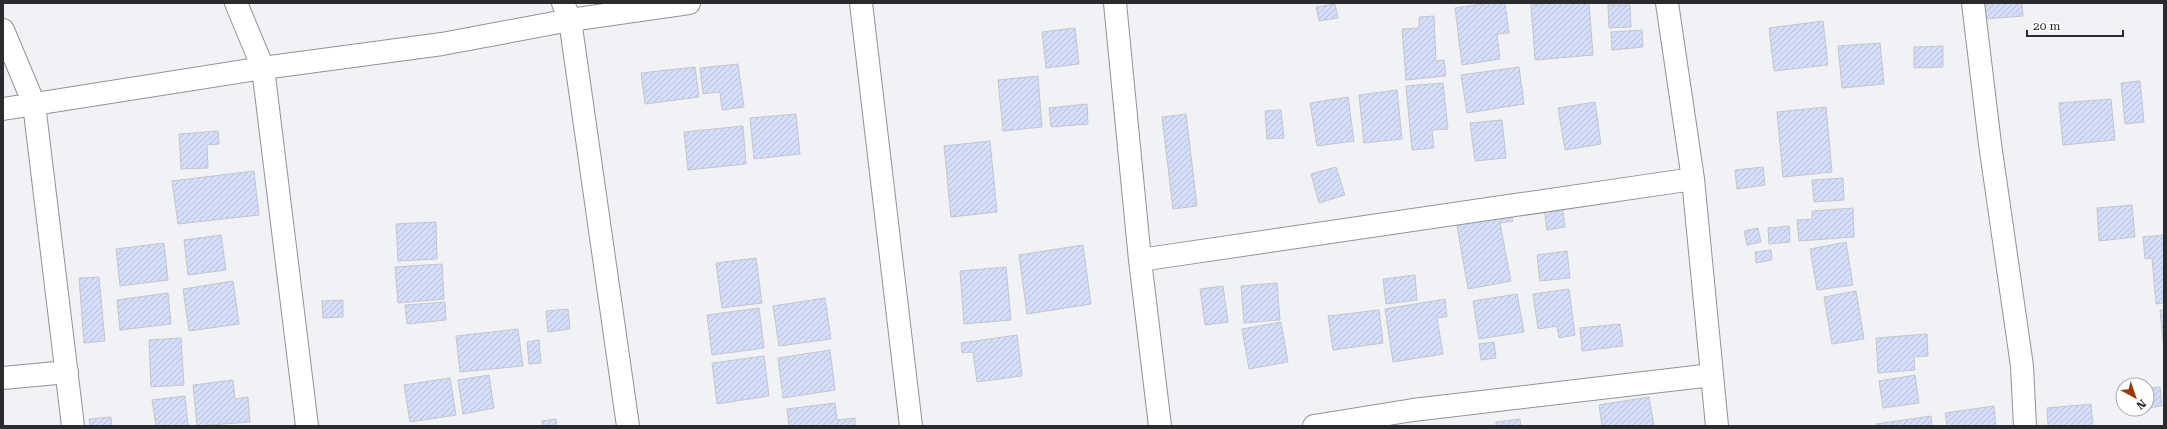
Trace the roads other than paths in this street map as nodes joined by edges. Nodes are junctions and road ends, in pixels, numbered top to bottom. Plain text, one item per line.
1 (236, 3) edge
2 (689, 3) edge
3 (861, 3) edge
4 (1115, 3) edge
5 (1667, 3) edge
6 (1973, 3) edge
7 (566, 12) edge
8 (3, 30) edge
9 (263, 68) junction
10 (34, 104) junction
11 (3, 109) edge
12 (1693, 179) junction
13 (1140, 260) junction
14 (67, 372) junction
15 (1712, 375) junction
16 (3, 378) edge
17 (74, 426) edge
18 (307, 426) edge
19 (628, 426) edge
20 (911, 426) edge
21 (1160, 426) edge
22 (1314, 426) edge
23 (1718, 426) edge
24 (2025, 426) edge

1 - 9 street
2 - 7 street
3 - 20 street
4 - 13 street
5 - 12 street
6 - 24 street
7 - 9 street
7 - 19 street
8 - 10 street
9 - 10 street
9 - 18 street
10 - 11 street
10 - 14 street
12 - 13 street
12 - 15 street
13 - 21 street
14 - 16 street
14 - 17 street
15 - 22 street
15 - 23 street

